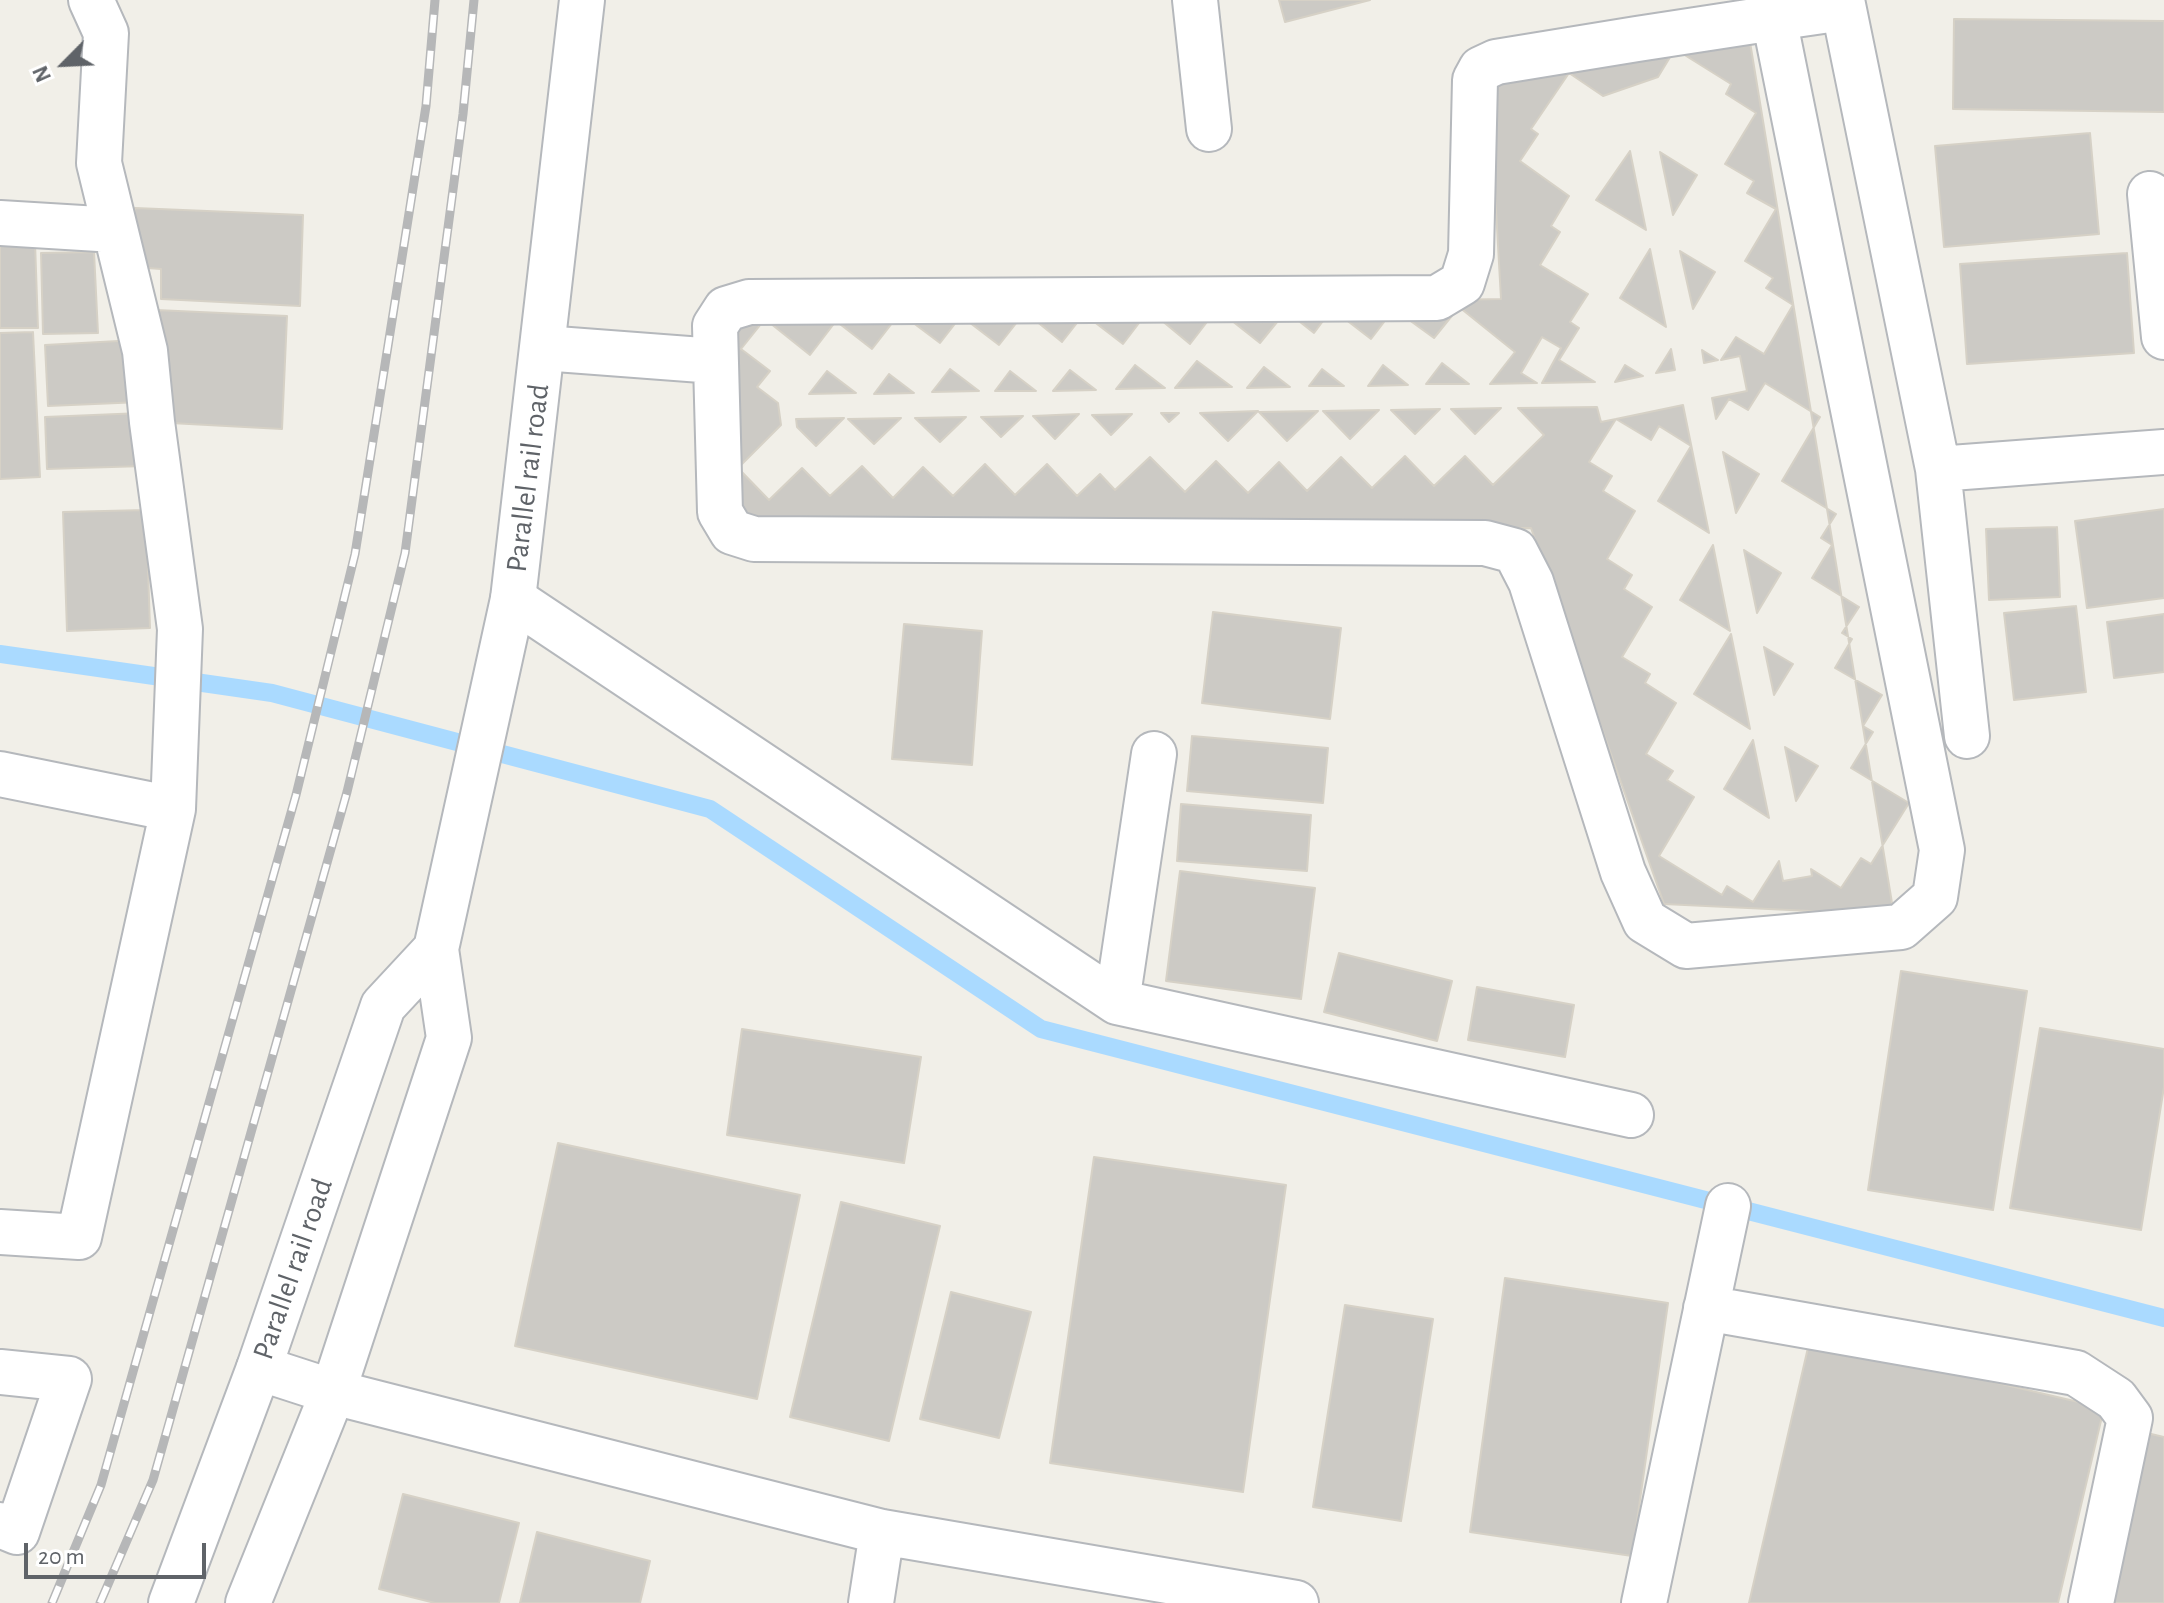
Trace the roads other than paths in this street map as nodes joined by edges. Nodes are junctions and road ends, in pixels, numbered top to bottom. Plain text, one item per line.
1 (91, 0) edge
2 (582, 0) edge
3 (1195, 0) edge
4 (1842, 4) edge
5 (1774, 18) junction
6 (1209, 129) dead end
7 (2150, 194) dead end
8 (0, 223) edge
9 (115, 230) junction
10 (1891, 241) junction
11 (1827, 282) junction
12 (2164, 337) edge
13 (543, 348) junction
14 (715, 361) junction
15 (2164, 452) edge
16 (1938, 469) junction
17 (513, 599) junction
18 (1967, 736) dead end
19 (1154, 754) dead end
20 (0, 774) edge
21 (173, 809) junction
22 (436, 949) junction
23 (1117, 1002) junction
24 (1631, 1115) dead end
25 (1728, 1206) dead end
26 (0, 1232) edge
27 (1706, 1308) junction
28 (259, 1368) junction
29 (0, 1372) edge
30 (333, 1392) junction
31 (0, 1525) edge
32 (882, 1532) junction
33 (171, 1603) edge
34 (248, 1603) edge
35 (871, 1603) edge
36 (1296, 1603) edge
37 (1644, 1603) edge
38 (2091, 1603) edge

1 - 9 street
2 - 13 street, Parallel rail road
3 - 6 street
4 - 5 street
4 - 10 street
5 - 11 street
5 - 14 street
7 - 12 street
8 - 9 street
9 - 21 street
10 - 11 street
10 - 16 street
11 - 14 street
13 - 14 street
13 - 17 street, Parallel rail road
15 - 16 street
16 - 18 street
17 - 22 street, Parallel rail road
17 - 23 street
19 - 23 street
20 - 21 street
21 - 26 street
22 - 28 street, Parallel rail road
22 - 30 street, Parallel rail road
23 - 24 street
25 - 27 street
27 - 37 street
27 - 38 street
28 - 30 street
28 - 33 street, Parallel rail road
29 - 31 street
30 - 32 street
30 - 34 street, Parallel rail road
32 - 35 street
32 - 36 street

